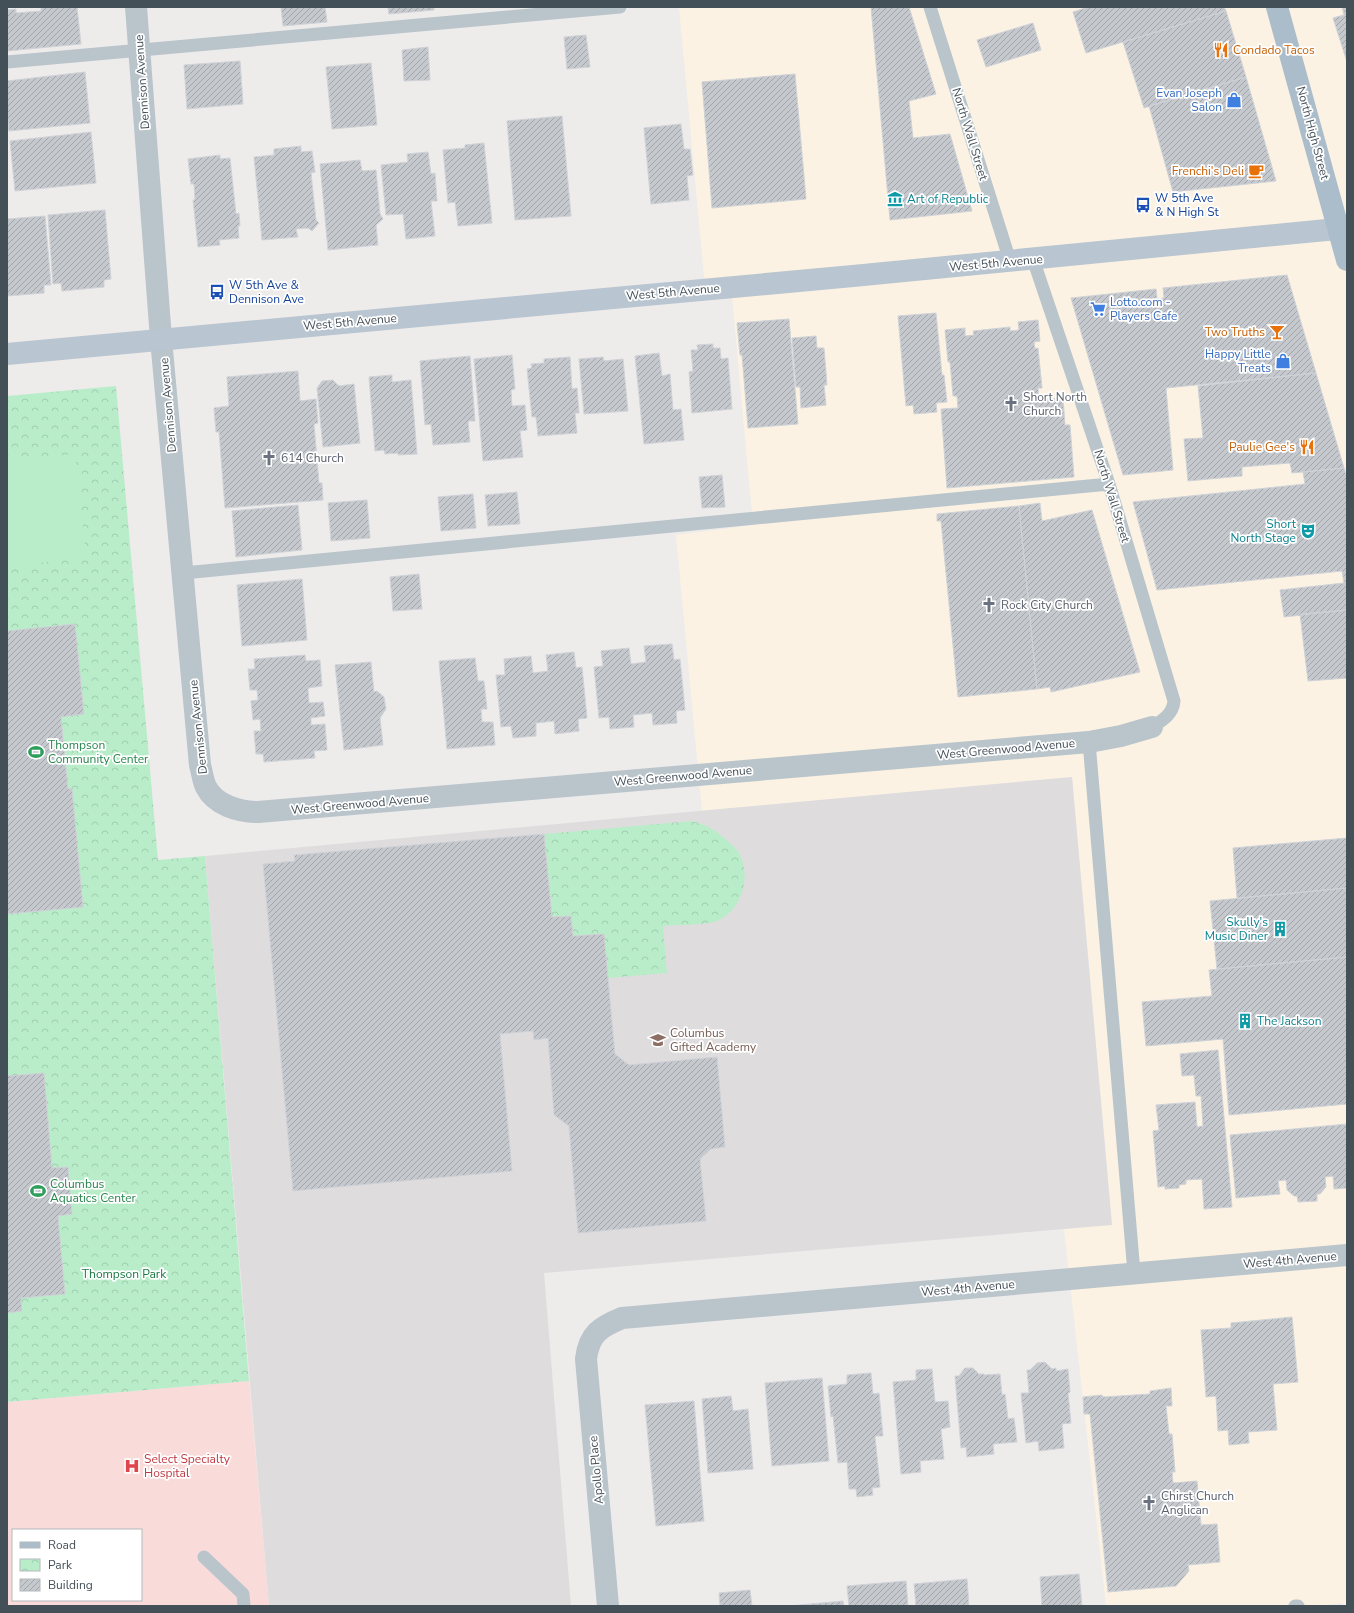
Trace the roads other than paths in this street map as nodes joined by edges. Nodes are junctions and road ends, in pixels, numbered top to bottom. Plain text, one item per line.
1 (136, 7) edge
2 (620, 7) edge
3 (930, 7) edge
4 (1277, 7) edge
5 (139, 49) junction
6 (7, 62) edge
7 (1343, 229) edge
8 (1033, 259) junction
9 (1347, 260) edge
10 (1010, 261) junction
11 (161, 339) junction
12 (7, 354) edge
13 (1109, 484) junction
14 (184, 573) junction
15 (1152, 727) joint
16 (1089, 742) junction
17 (214, 800) joint
18 (1347, 1255) edge
19 (1134, 1273) junction
20 (594, 1336) joint
21 (204, 1557) dead end
22 (244, 1606) edge
23 (608, 1606) edge
24 (1295, 1606) edge
25 (1298, 1606) edge

1 - 5 street, Dennison Avenue
2 - 5 lane
3 - 10 lane, North Wall Street
4 - 7 main road, North High Street
5 - 6 lane
5 - 11 street, Dennison Avenue
7 - 8 main road, West 5th Avenue
7 - 9 main road, North High Street
8 - 10 main road, West 5th Avenue
8 - 13 lane, North Wall Street
10 - 11 main road, West 5th Avenue
11 - 12 main road, West 5th Avenue
11 - 14 street, Dennison Avenue
13 - 14 lane
13 - 15 lane, North Wall Street
14 - 17 street, Dennison Avenue
15 - 16 street, West Greenwood Avenue
16 - 17 street, West Greenwood Avenue
16 - 19 lane
18 - 19 street, West 4th Avenue
19 - 20 street, West 4th Avenue
20 - 23 street, Apollo Place
21 - 22 lane
24 - 25 lane

